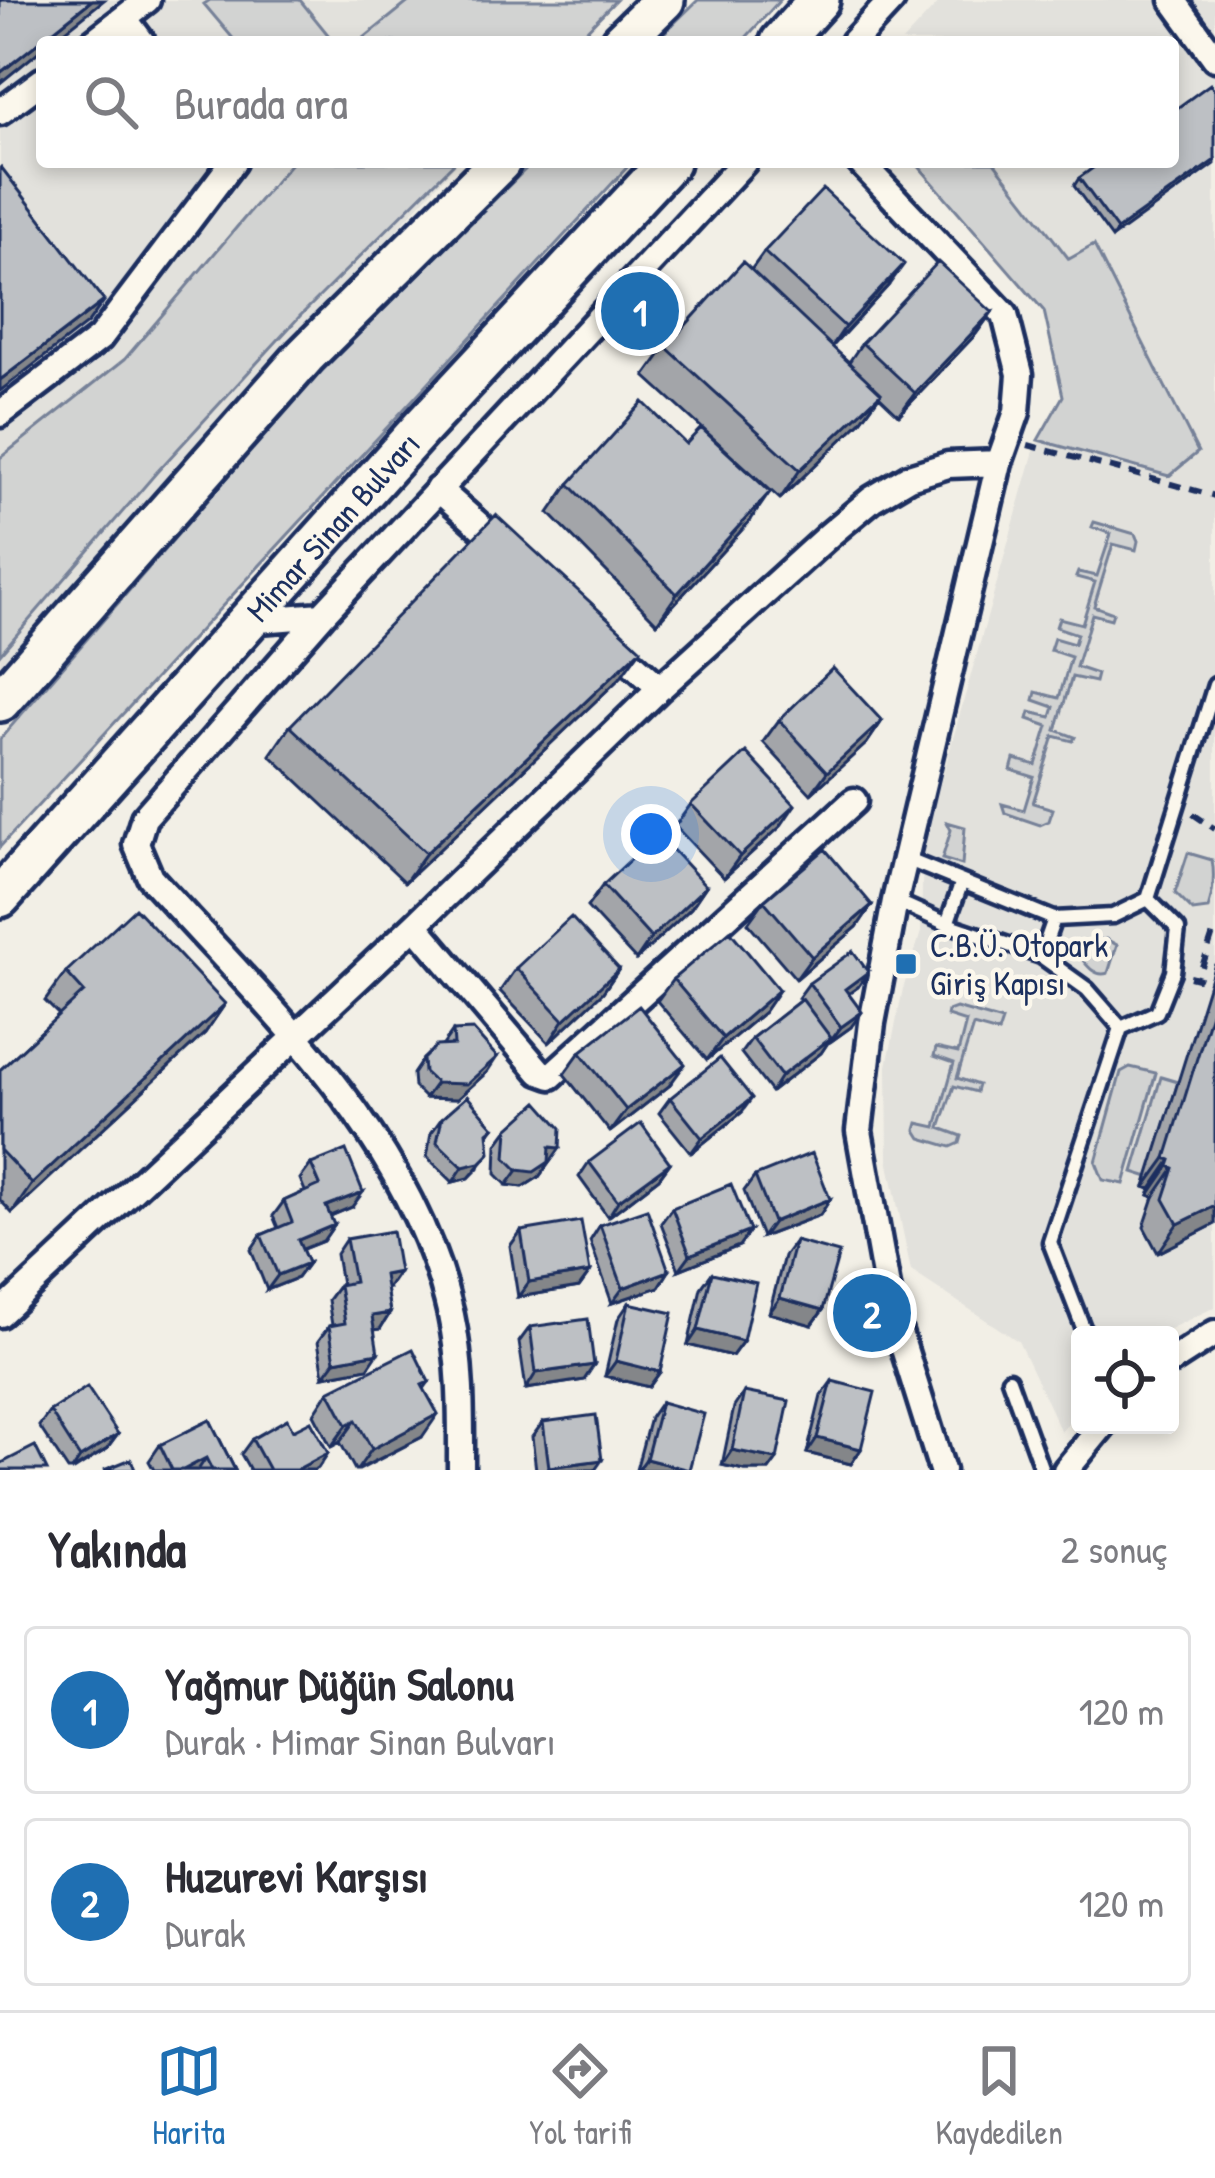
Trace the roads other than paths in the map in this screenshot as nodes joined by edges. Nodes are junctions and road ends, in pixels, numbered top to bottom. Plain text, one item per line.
1 (147, 0) edge
2 (664, 0) edge
3 (820, 0) edge
4 (892, 0) edge
5 (1173, 0) edge
6 (124, 18) junction
7 (101, 36) edge
8 (138, 36) edge
9 (627, 36) edge
10 (787, 36) edge
11 (859, 36) edge
12 (1215, 58) edge
13 (36, 85) edge
14 (0, 112) edge
15 (228, 168) edge
16 (494, 168) edge
17 (663, 168) edge
18 (738, 168) edge
19 (866, 168) edge
20 (0, 414) edge
21 (1003, 451) junction
22 (439, 489) junction
23 (524, 566) edge
24 (322, 615) junction
25 (245, 621) junction
26 (592, 627) edge
27 (1215, 685) edge
28 (660, 688) junction
29 (0, 701) edge
30 (854, 801) dead end
31 (906, 859) junction
32 (961, 884) junction
33 (0, 897) edge
34 (1148, 898) junction
35 (895, 901) junction
36 (1054, 919) junction
37 (947, 924) junction
38 (416, 925) junction
39 (1041, 956) junction
40 (1121, 1028) junction
41 (294, 1036) junction
42 (0, 1314) edge
43 (1083, 1326) edge
44 (1215, 1333) edge
45 (1179, 1356) edge
46 (1010, 1378) dead end
47 (1096, 1434) edge
48 (461, 1470) edge
49 (942, 1470) edge
50 (1042, 1470) edge
51 (1066, 1470) edge

1 - 6 street
2 - 9 highway
3 - 10 highway
4 - 11 street
5 - 12 street
6 - 7 street
6 - 8 street
13 - 14 street
15 - 20 street
16 - 29 highway
17 - 25 highway, Mimar Sinan Bulvarı
18 - 22 street
19 - 21 street
21 - 28 street
21 - 31 street
22 - 23 street
22 - 24 street
24 - 25 street
24 - 41 street
25 - 33 highway, Mimar Sinan Bulvarı
26 - 28 street
27 - 34 lane
28 - 38 street
30 - 38 street
31 - 32 lane
31 - 35 street
32 - 36 lane
32 - 37 lane
34 - 36 lane
34 - 40 lane
35 - 37 lane
35 - 49 street
36 - 39 lane
37 - 39 lane
38 - 41 street
39 - 40 lane
40 - 43 lane
41 - 42 street
41 - 48 street
44 - 45 street
46 - 50 lane
47 - 51 street

